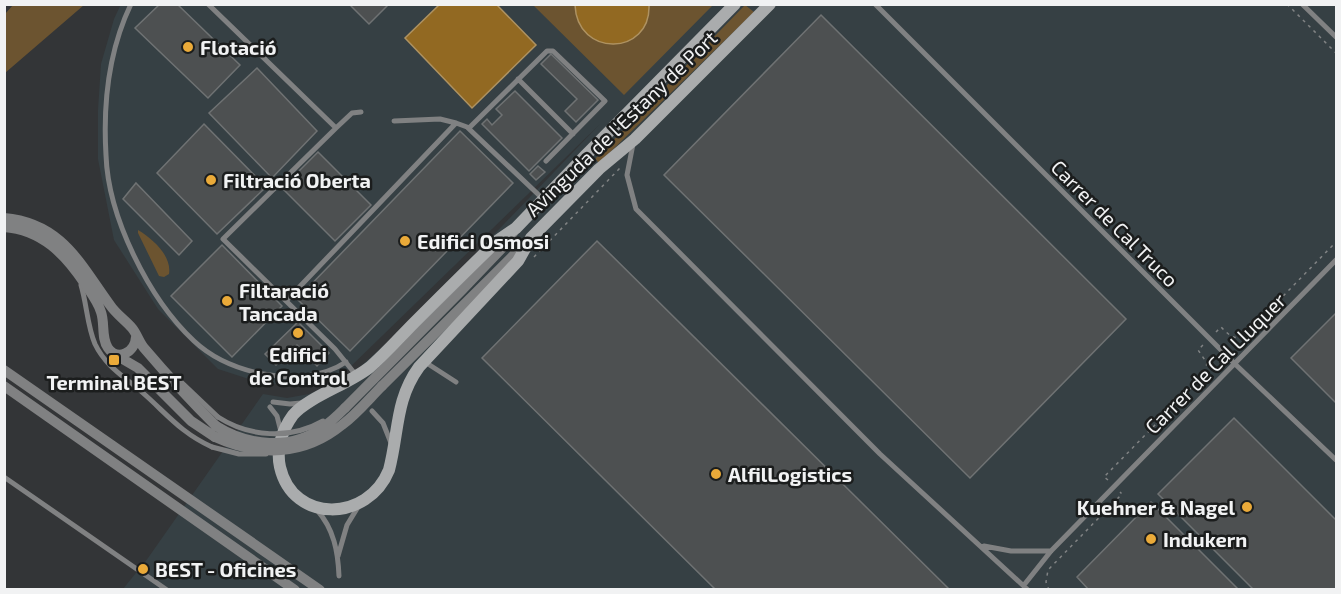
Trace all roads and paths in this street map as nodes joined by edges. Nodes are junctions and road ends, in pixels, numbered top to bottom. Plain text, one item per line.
1 (131, 4) edge
2 (208, 4) edge
3 (735, 4) edge
4 (770, 4) edge
5 (875, 4) edge
6 (1287, 4) edge
7 (1302, 4) edge
8 (1336, 37) edge
9 (1336, 53) edge
10 (518, 79) junction
11 (361, 112) dead end
12 (394, 121) dead end
13 (456, 123) junction
14 (336, 128) junction
15 (469, 128) junction
16 (573, 134) junction
17 (635, 139) junction
18 (546, 161) dead end
19 (543, 200) junction
20 (4, 218) edge
21 (4, 227) edge
22 (516, 228) junction
23 (531, 238) junction
24 (1336, 242) edge
25 (1336, 260) edge
26 (73, 267) junction
27 (286, 301) junction
28 (129, 325) junction
29 (136, 337) junction
30 (1209, 338) junction
31 (105, 340) junction
32 (112, 352) junction
33 (424, 361) junction
34 (346, 362) junction
35 (1235, 364) junction
36 (4, 370) edge
37 (357, 376) junction
38 (456, 382) dead end
39 (378, 383) junction
40 (4, 386) edge
41 (312, 401) junction
42 (372, 411) dead end
43 (215, 432) junction
44 (281, 438) junction
45 (392, 457) junction
46 (1336, 460) edge
47 (4, 477) edge
48 (1113, 486) junction
49 (361, 503) junction
50 (311, 505) junction
51 (983, 546) junction
52 (1050, 551) junction
53 (338, 558) junction
54 (339, 576) dead end
55 (1026, 587) edge
56 (167, 590) edge
57 (295, 590) edge
58 (320, 590) edge
59 (1049, 590) edge

1 - 34 lane
2 - 14 lane
3 - 19 street, Avinguda de l'Estany de Port
4 - 17 street, Avinguda de l'Estany de Port
5 - 30 lane, Carrer de Cal Truco
6 - 9 path
7 - 8 lane
10 - 15 lane
10 - 16 lane
10 - 16 lane
11 - 14 lane
12 - 13 lane
13 - 15 lane
13 - 27 lane
14 - 27 lane
15 - 19 lane
16 - 18 lane
17 - 23 street, Avinguda de l'Estany de Port
17 - 51 lane
19 - 22 street, Avinguda de l'Estany de Port
20 - 28 street
21 - 26 street
22 - 37 street, Avinguda de l'Estany de Port
22 - 39 street
23 - 33 street, Avinguda de l'Estany de Port
23 - 39 street
24 - 30 path, Carrer de Cal Lluquer
25 - 35 lane, Carrer de Cal Lluquer
26 - 31 street
26 - 43 lane
27 - 34 lane
28 - 29 street
28 - 31 street
29 - 32 street
29 - 43 street
30 - 35 lane, Carrer de Cal Truco
30 - 48 path, Carrer de Cal Lluquer
31 - 32 street
32 - 43 street
33 - 38 lane
33 - 45 street, Avinguda de l'Estany de Port
34 - 37 lane
35 - 46 lane, Carrer de Cal Truco
35 - 48 lane, Carrer de Cal Lluquer
36 - 58 street
37 - 41 street, Avinguda de l'Estany de Port
39 - 43 street, bridge
39 - 43 street, bridge
40 - 57 street
41 - 44 street, Avinguda de l'Estany de Port
41 - 44 lane
42 - 45 lane
44 - 50 street
45 - 49 street, Avinguda de l'Estany de Port
47 - 56 lane
48 - 52 lane, Carrer de Cal Lluquer
48 - 59 path, Carrer de Cal Lluquer
49 - 50 street
49 - 53 lane
50 - 53 lane
51 - 52 lane
51 - 55 lane
52 - 55 lane, Carrer de Cal Lluquer
53 - 54 lane

